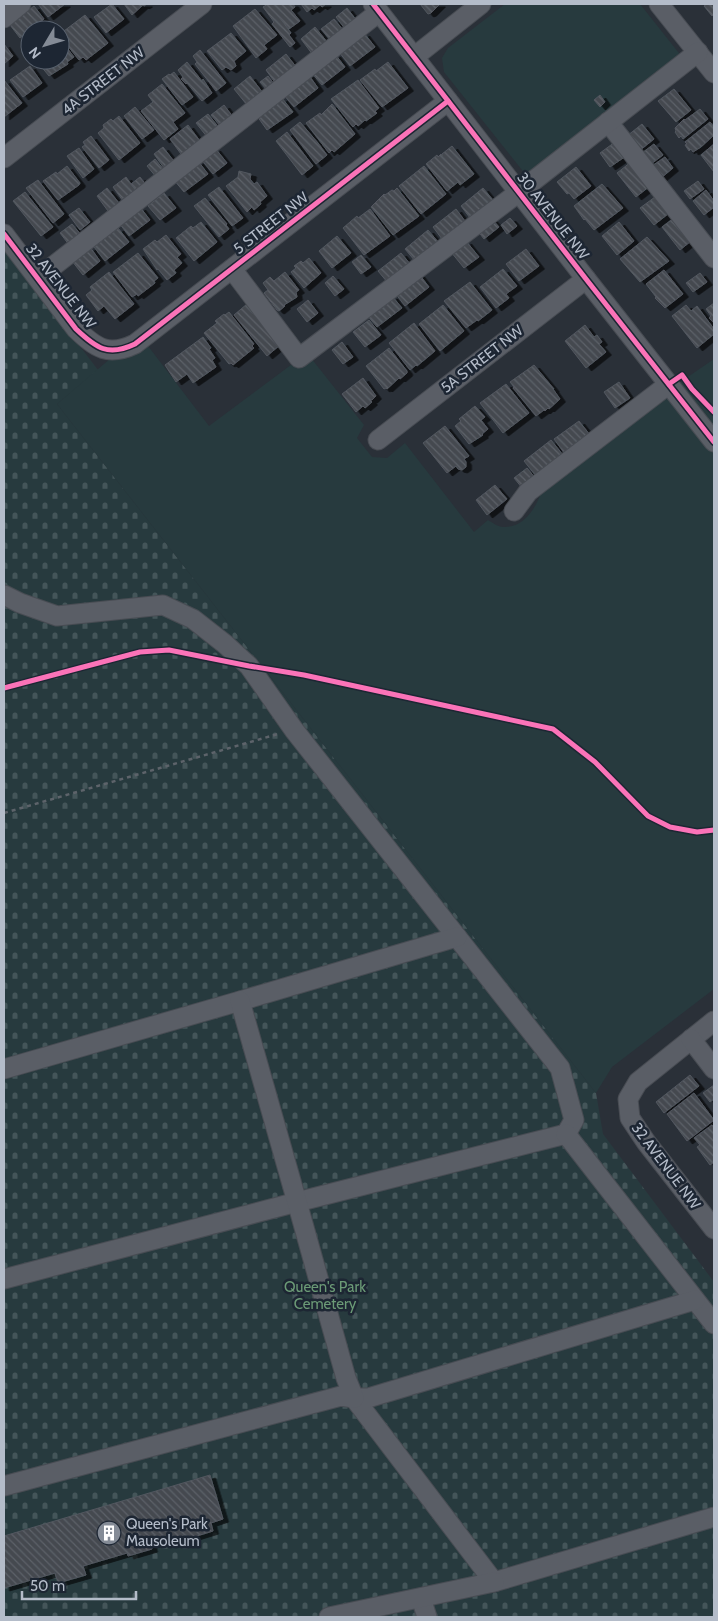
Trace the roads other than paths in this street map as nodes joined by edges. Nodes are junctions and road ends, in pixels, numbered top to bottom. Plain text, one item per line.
1 (21, 4) edge
2 (202, 4) edge
3 (481, 4) edge
4 (659, 4) edge
5 (376, 8) edge
6 (4, 18) edge
7 (698, 52) junction
8 (414, 56) junction
9 (714, 73) edge
10 (448, 100) junction
11 (608, 122) junction
12 (4, 156) edge
13 (519, 192) junction
14 (4, 234) edge
15 (714, 258) edge
16 (232, 269) junction
17 (38, 278) junction
18 (586, 279) junction
19 (102, 349) joint
20 (668, 384) junction
21 (378, 440) dead end
22 (714, 442) edge
23 (514, 511) dead end
24 (4, 595) edge
25 (457, 937) junction
26 (240, 1002) junction
27 (714, 1021) edge
28 (691, 1039) junction
29 (4, 1069) edge
30 (714, 1069) edge
31 (566, 1134) junction
32 (297, 1202) junction
33 (714, 1229) edge
34 (4, 1279) edge
35 (695, 1300) junction
36 (714, 1324) edge
37 (354, 1398) junction
38 (4, 1486) edge
39 (714, 1517) edge
40 (494, 1582) junction
41 (421, 1598) junction
42 (329, 1617) edge
43 (427, 1617) edge

1 - 6 street
2 - 12 street, 4A STREET NW
3 - 8 street
4 - 7 street
5 - 8 street, 30 AVENUE NW
5 - 17 street
7 - 9 street
7 - 11 street
8 - 10 street, 30 AVENUE NW
10 - 13 street, 30 AVENUE NW
10 - 16 street, 5 STREET NW
11 - 13 street
11 - 15 street
13 - 16 street
13 - 18 street, 30 AVENUE NW
14 - 17 street, 32 AVENUE NW
16 - 19 street, 5 STREET NW
17 - 19 street, 32 AVENUE NW
18 - 20 street, 30 AVENUE NW
18 - 21 street, 5A STREET NW
20 - 22 street, 30 AVENUE NW
20 - 23 street
24 - 25 street
25 - 26 street
25 - 31 street
26 - 29 street
26 - 32 street
27 - 28 street
28 - 30 street
28 - 33 street, 32 AVENUE NW
31 - 32 street
31 - 35 street
32 - 34 street
32 - 37 street
35 - 36 street
35 - 37 street
37 - 38 street
37 - 40 street
39 - 40 street
40 - 41 street
41 - 42 street
41 - 43 street

